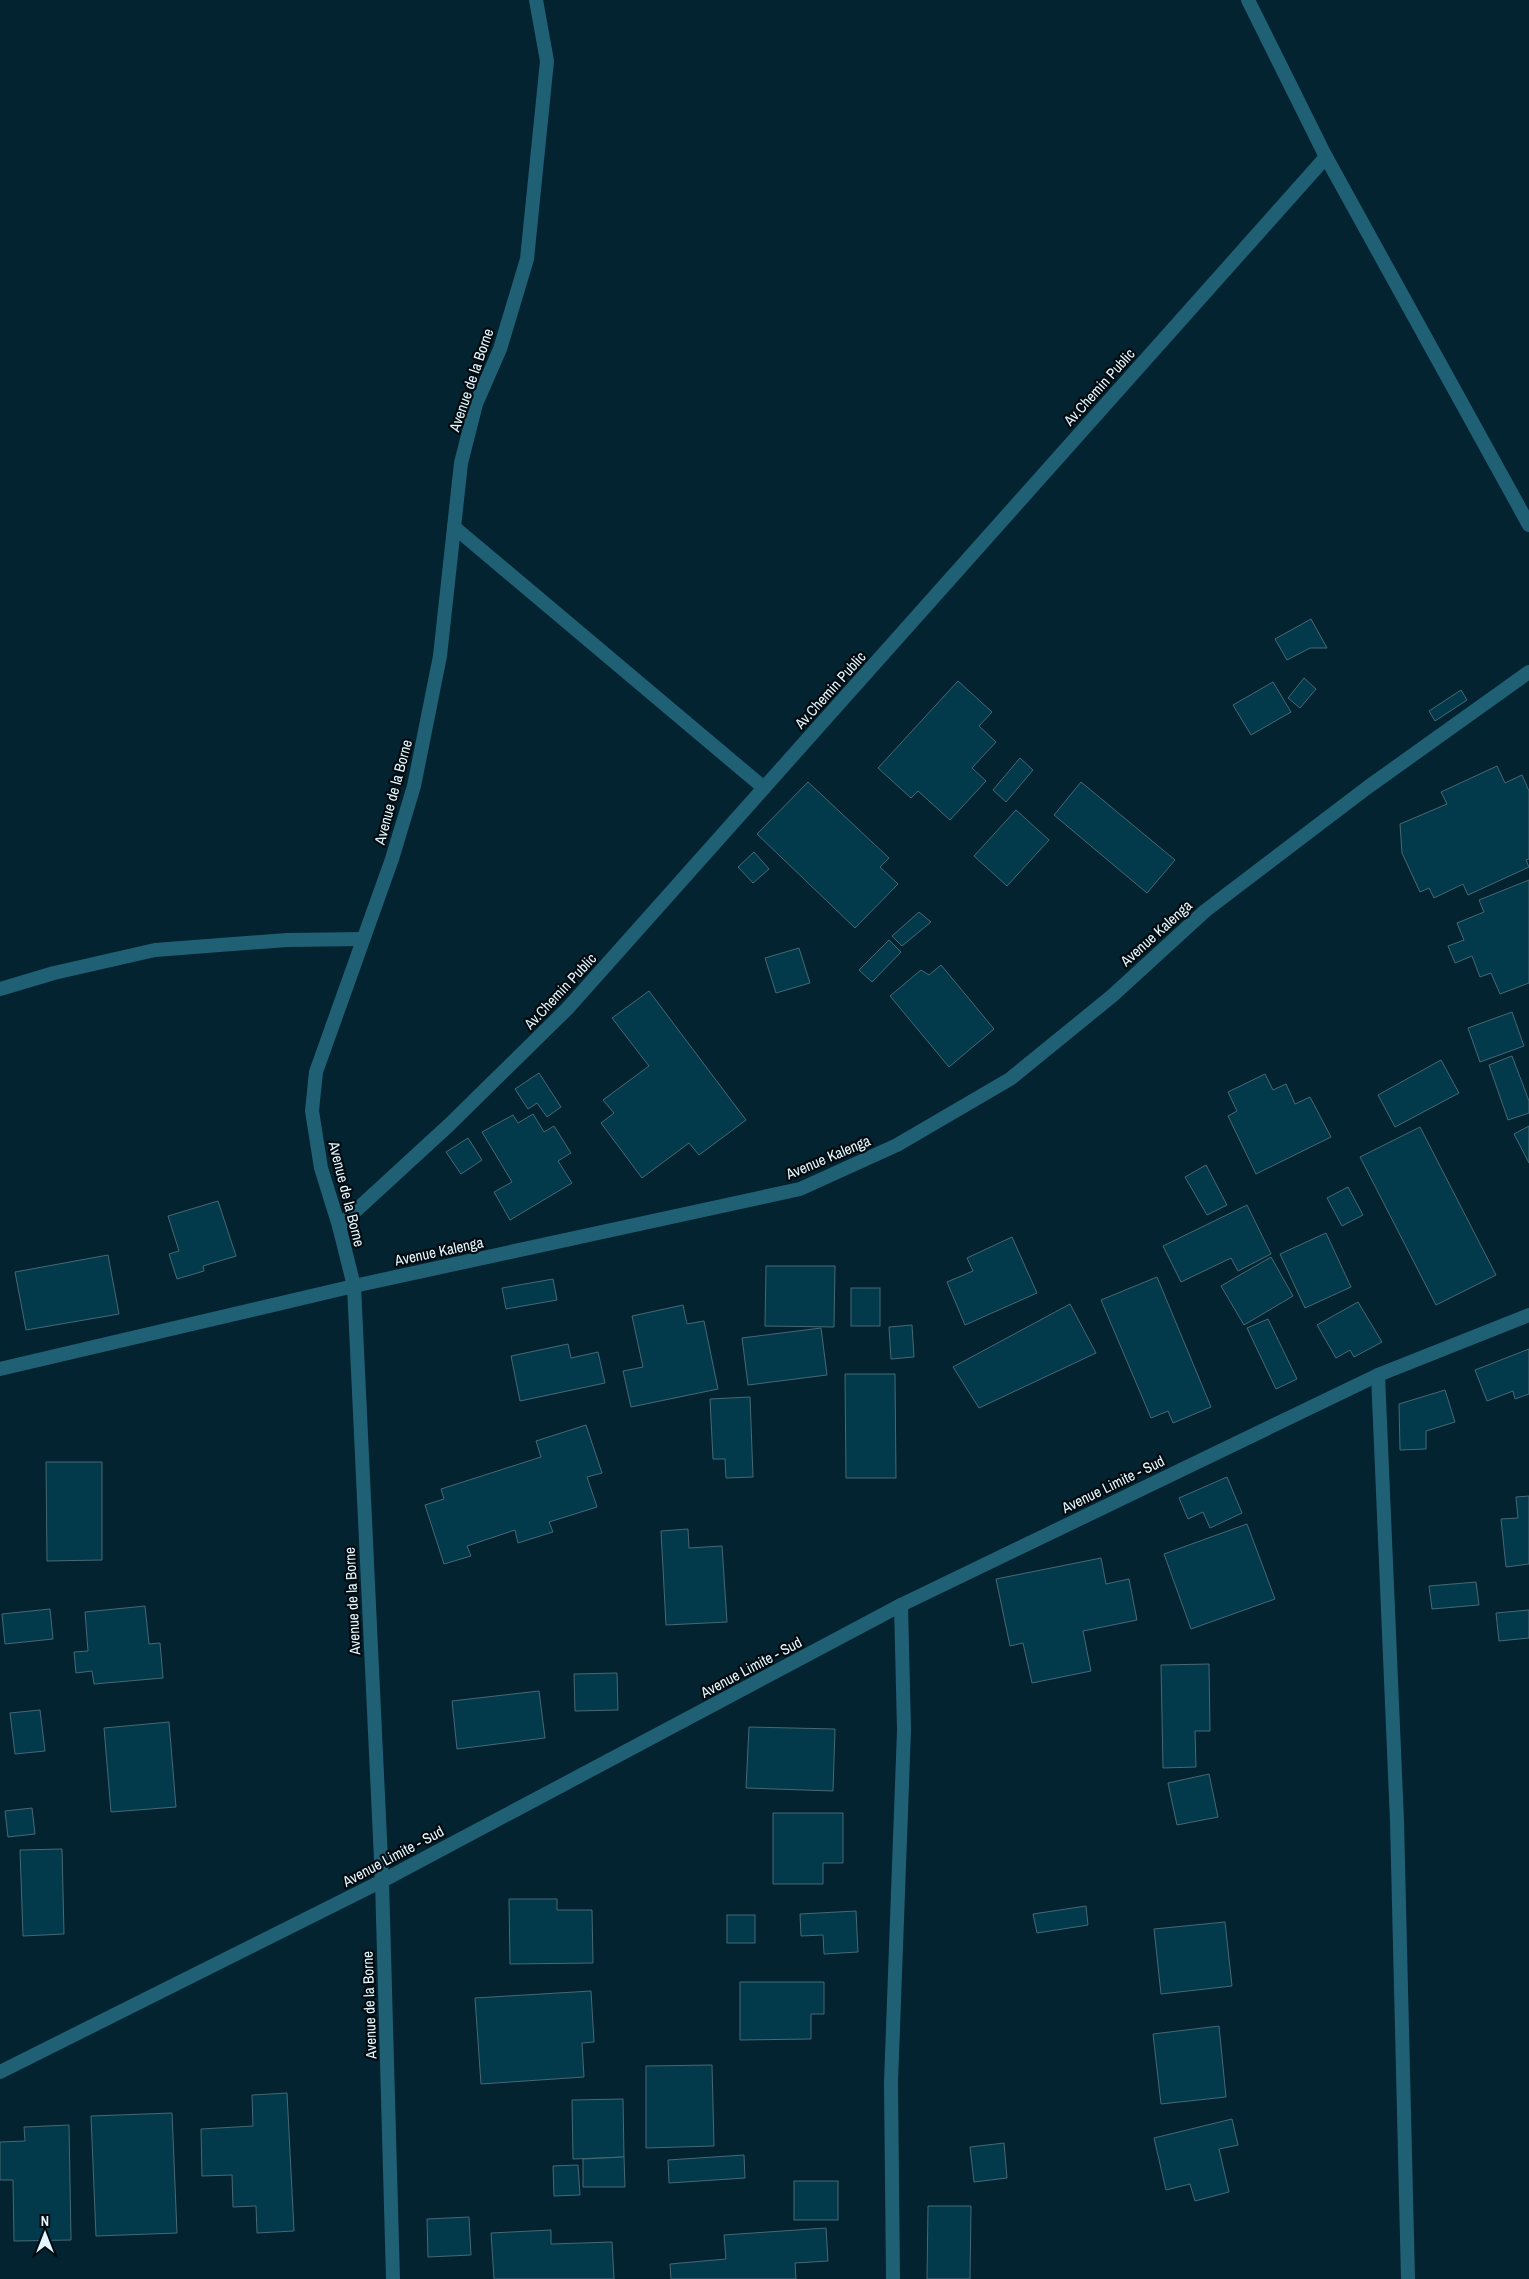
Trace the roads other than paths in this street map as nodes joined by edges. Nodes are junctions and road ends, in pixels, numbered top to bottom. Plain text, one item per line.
1 (536, 0) edge
2 (1248, 0) edge
3 (1326, 157) junction
4 (1529, 525) edge
5 (454, 527) junction
6 (1529, 672) edge
7 (764, 788) junction
8 (363, 939) junction
9 (0, 990) edge
10 (339, 1226) junction
11 (354, 1286) junction
12 (1529, 1315) edge
13 (0, 1369) edge
14 (1378, 1375) junction
15 (901, 1605) junction
16 (382, 1882) junction
17 (0, 2072) edge
18 (393, 2279) edge
19 (893, 2279) edge
20 (1408, 2279) edge

1 - 5 street, Avenue de la Borne
2 - 3 street
3 - 4 street
3 - 7 street, Av.Chemin Public
5 - 7 street
5 - 8 street, Avenue de la Borne
6 - 11 street, Avenue Kalenga
7 - 10 street, Av.Chemin Public
8 - 9 street
8 - 10 street, Avenue de la Borne
10 - 11 street, Avenue de la Borne
11 - 13 street, Avenue Kalenga
11 - 16 street, Avenue de la Borne
12 - 14 street, Avenue Limite - Sud
14 - 15 street, Avenue Limite - Sud
14 - 20 street
15 - 16 street, Avenue Limite - Sud
15 - 19 street
16 - 17 street, Avenue Limite - Sud
16 - 18 street, Avenue de la Borne

